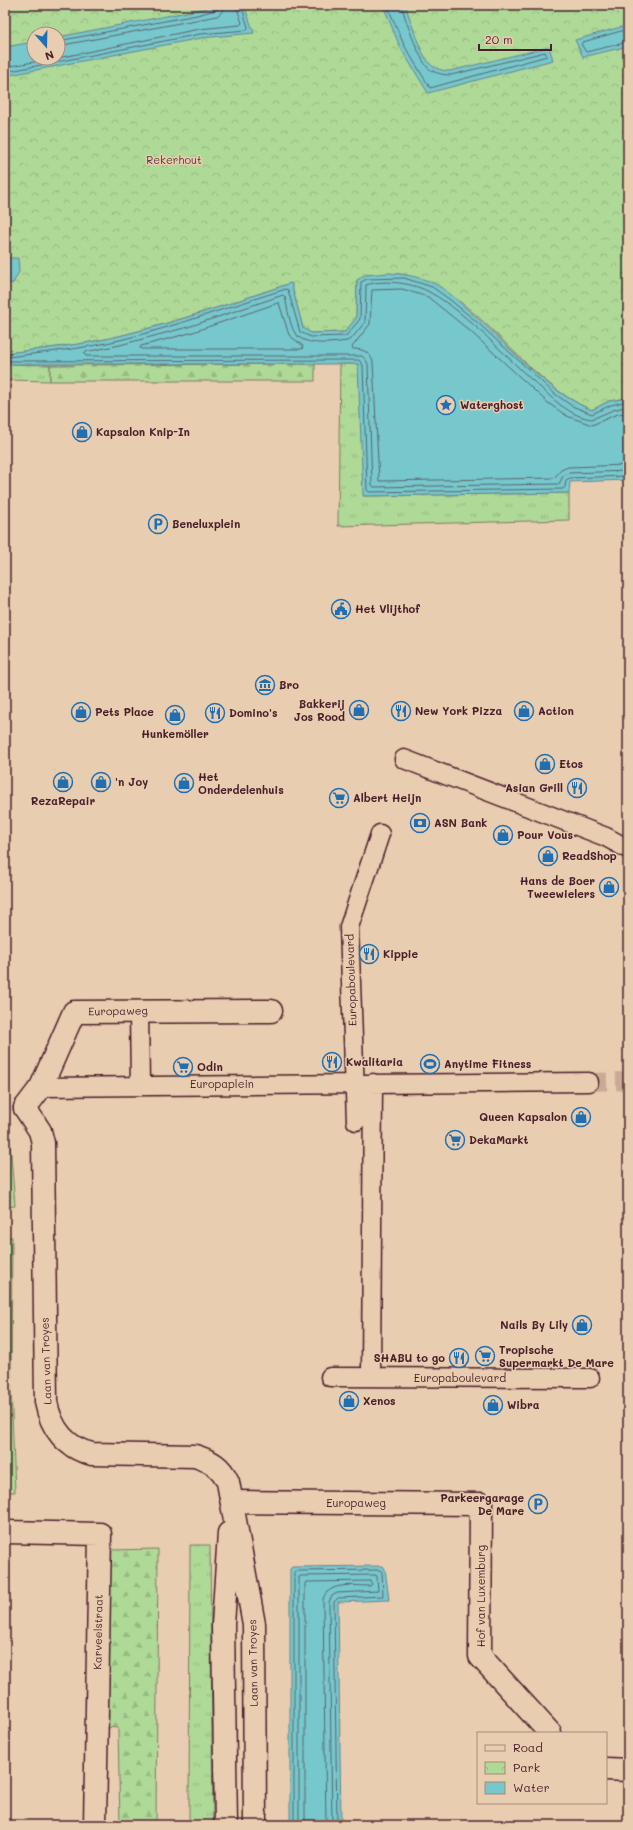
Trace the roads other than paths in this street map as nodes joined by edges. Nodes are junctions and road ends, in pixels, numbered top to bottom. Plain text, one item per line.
1 (404, 759) dead end
2 (380, 834) dead end
3 (628, 849) edge
4 (139, 1011) junction
5 (271, 1011) dead end
6 (589, 1082) tunnel mouth
7 (355, 1083) junction
8 (373, 1083) junction
9 (140, 1084) junction
10 (42, 1087) junction
11 (25, 1108) joint
12 (356, 1122) dead end
13 (330, 1377) dead end
14 (371, 1377) junction
15 (590, 1378) dead end
16 (232, 1502) junction
17 (481, 1504) joint
18 (5, 1532) edge
19 (549, 1732) edge
20 (607, 1769) edge
21 (628, 1770) edge
22 (95, 1825) edge
23 (226, 1825) edge
24 (255, 1825) edge

1 - 3 street
2 - 7 street, Europaboulevard
4 - 5 street, Europaweg
4 - 9 street
4 - 10 street, Europaweg
6 - 8 street
7 - 8 street
7 - 9 street, Europaplein
7 - 12 street, Europaboulevard
8 - 14 street
9 - 10 street, Europaplein
10 - 11 street, Europaweg
11 - 16 street, Laan van Troyes
13 - 14 street, Europaboulevard
14 - 15 street, Europaboulevard
16 - 17 street, Europaweg
16 - 23 street, Laan van Troyes
16 - 24 street, Laan van Troyes
17 - 19 street, Hof van Luxemburg
18 - 22 street, Karveelstraat
20 - 21 street

